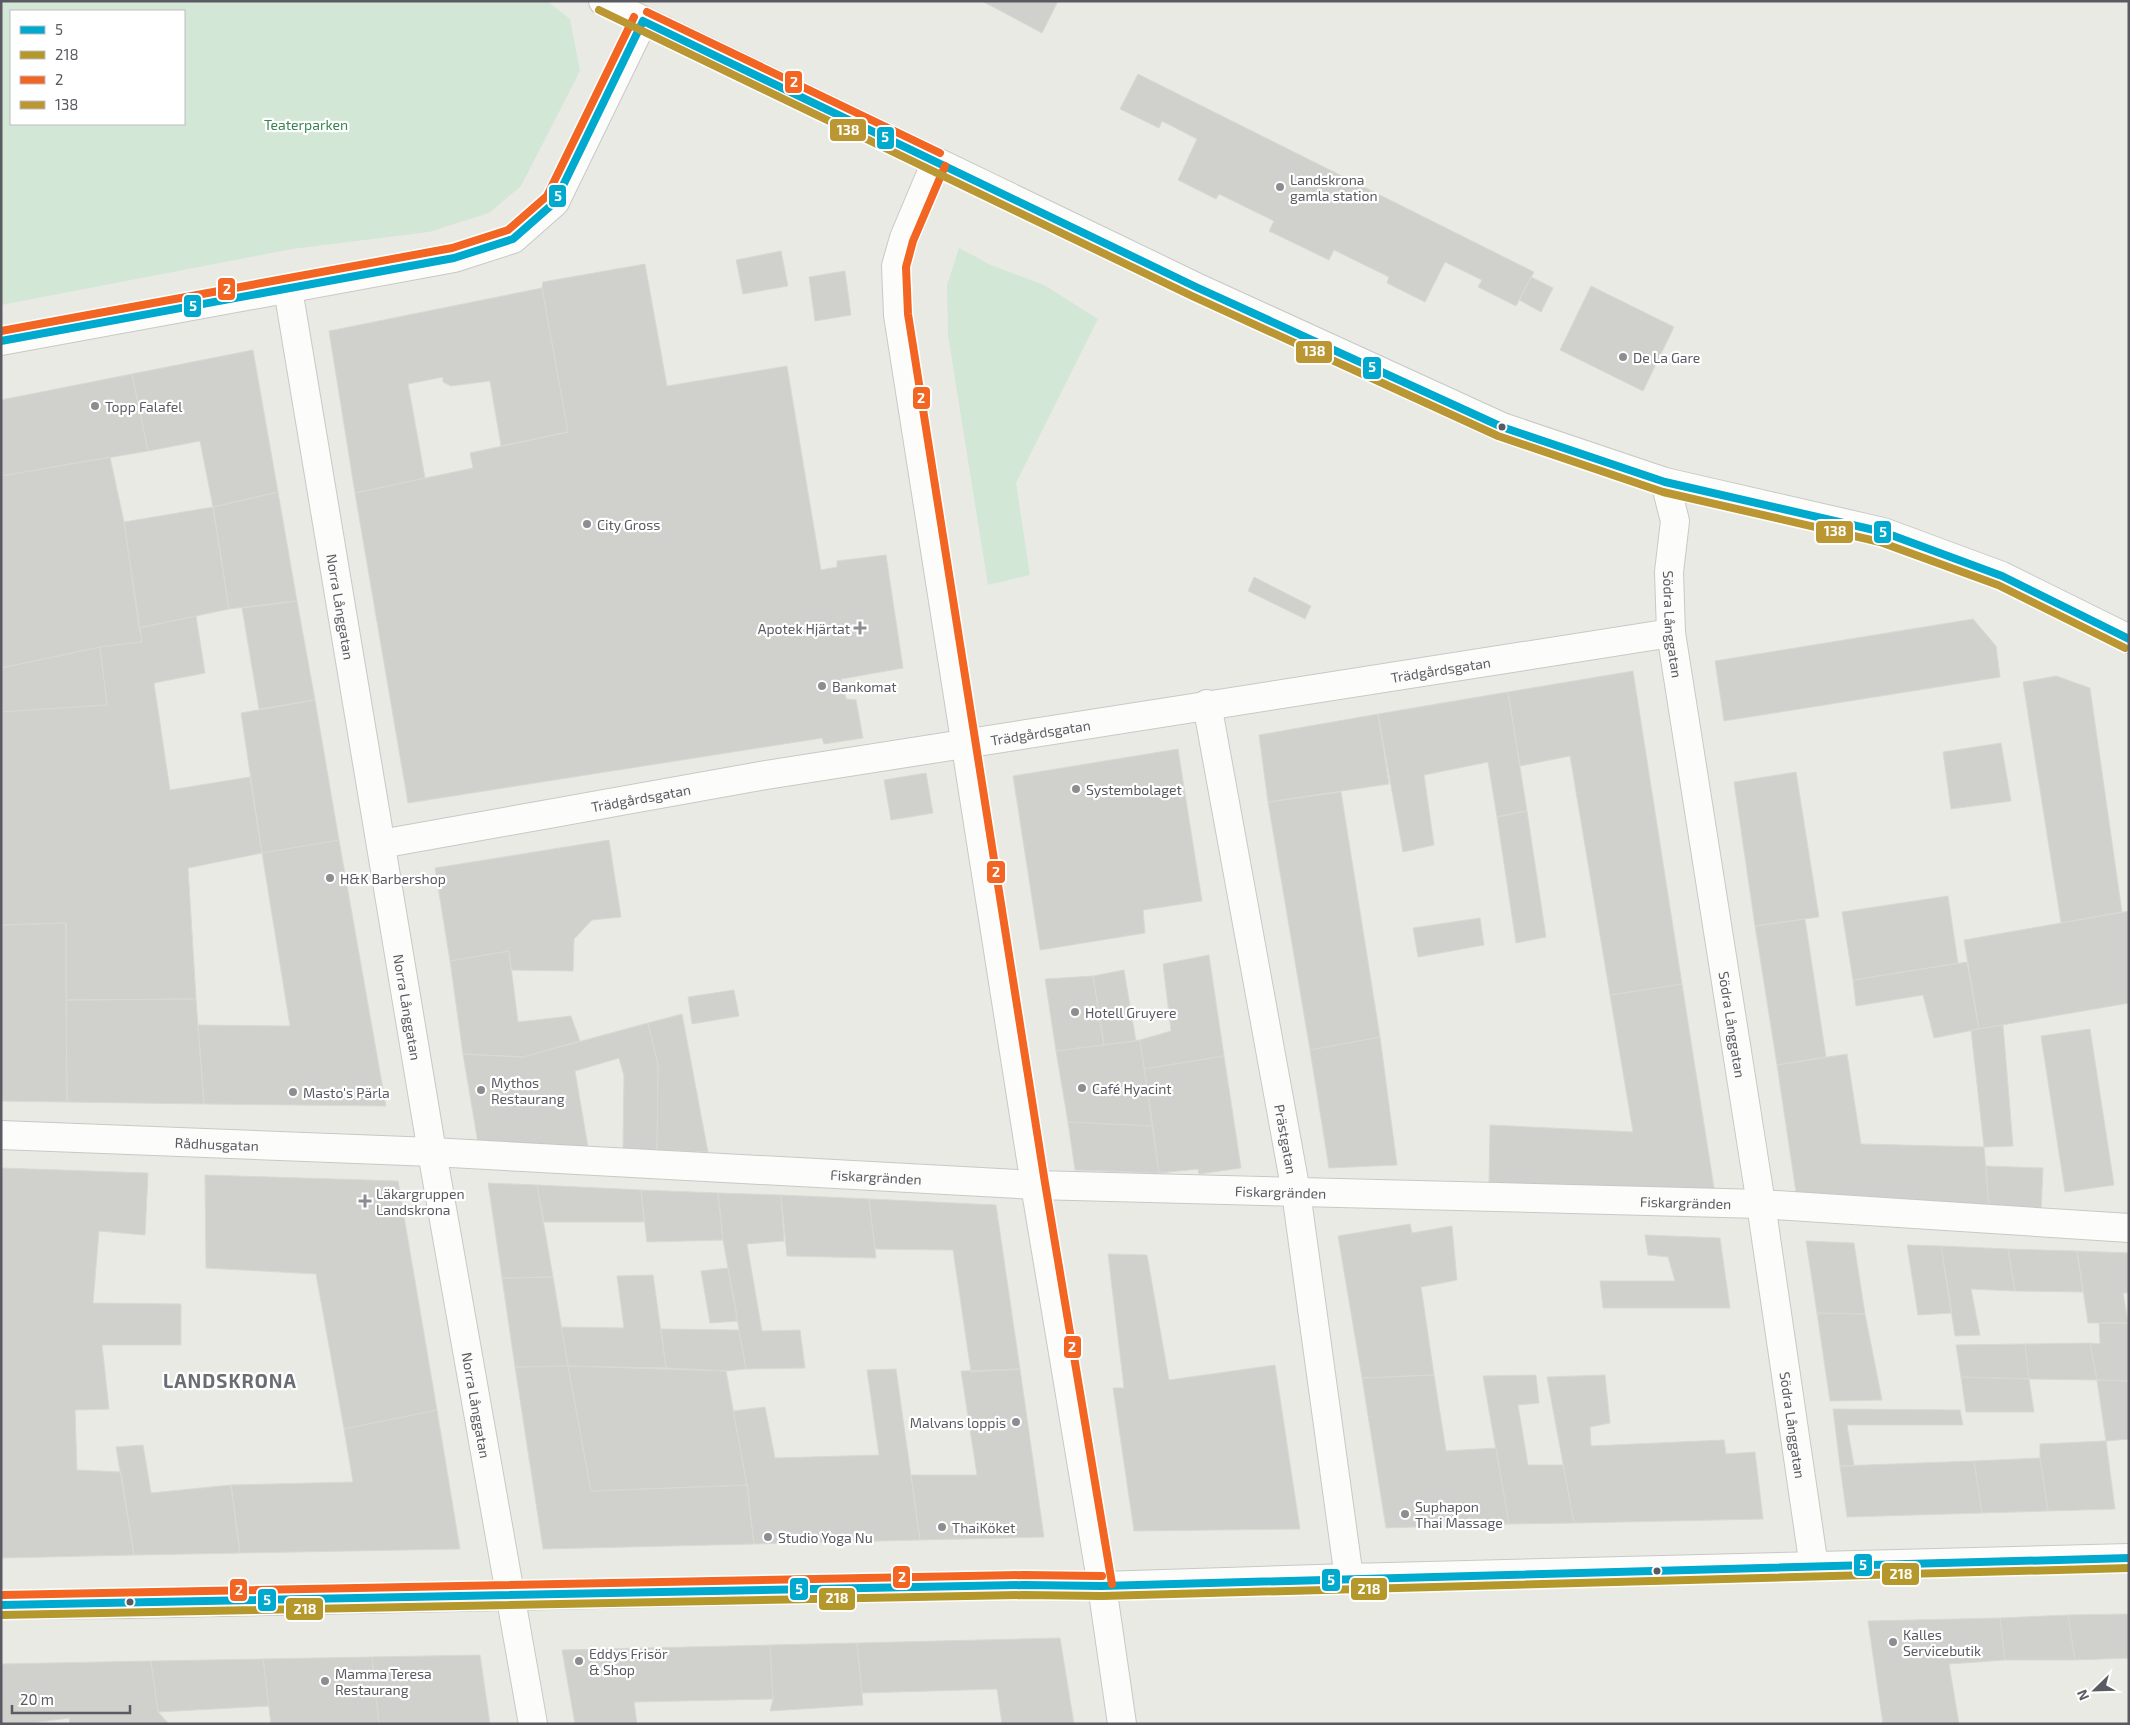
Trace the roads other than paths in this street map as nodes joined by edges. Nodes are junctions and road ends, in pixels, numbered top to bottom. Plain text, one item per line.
1 (603, 1) edge
2 (643, 21) junction
3 (936, 162) junction
4 (288, 289) junction
5 (1, 341) edge
6 (1665, 482) junction
7 (1671, 633) junction
8 (2129, 639) edge
9 (1207, 704) junction
10 (966, 743) junction
11 (381, 844) junction
12 (1, 1136) edge
13 (432, 1152) junction
14 (1035, 1185) junction
15 (1296, 1192) junction
16 (1761, 1204) junction
17 (2129, 1228) edge
18 (2129, 1558) edge
19 (1814, 1567) junction
20 (1349, 1578) junction
21 (1102, 1586) junction
22 (511, 1595) junction
23 (1, 1605) edge
24 (533, 1724) edge
25 (1122, 1724) edge

1 - 2 street
2 - 3 street
2 - 4 street
3 - 6 street
3 - 10 street
4 - 5 street
4 - 11 street, Norra Långgatan
6 - 7 street, Södra Långgatan
6 - 8 street
7 - 9 street, Trädgårdsgatan
7 - 16 street, Södra Långgatan
9 - 10 street, Trädgårdsgatan
9 - 15 street, Prästgatan
10 - 11 street, Trädgårdsgatan
10 - 14 street
11 - 13 street, Norra Långgatan
12 - 13 street, Rådhusgatan
13 - 14 street, Fiskargränden
13 - 22 street, Norra Långgatan
14 - 15 street, Fiskargränden
14 - 21 street
15 - 16 street, Fiskargränden
15 - 20 street, Prästgatan
16 - 17 street, Fiskargränden
16 - 19 street, Södra Långgatan
18 - 19 street
19 - 20 street
20 - 21 street
21 - 22 street
21 - 25 street
22 - 23 street
22 - 24 street, Norra Långgatan

